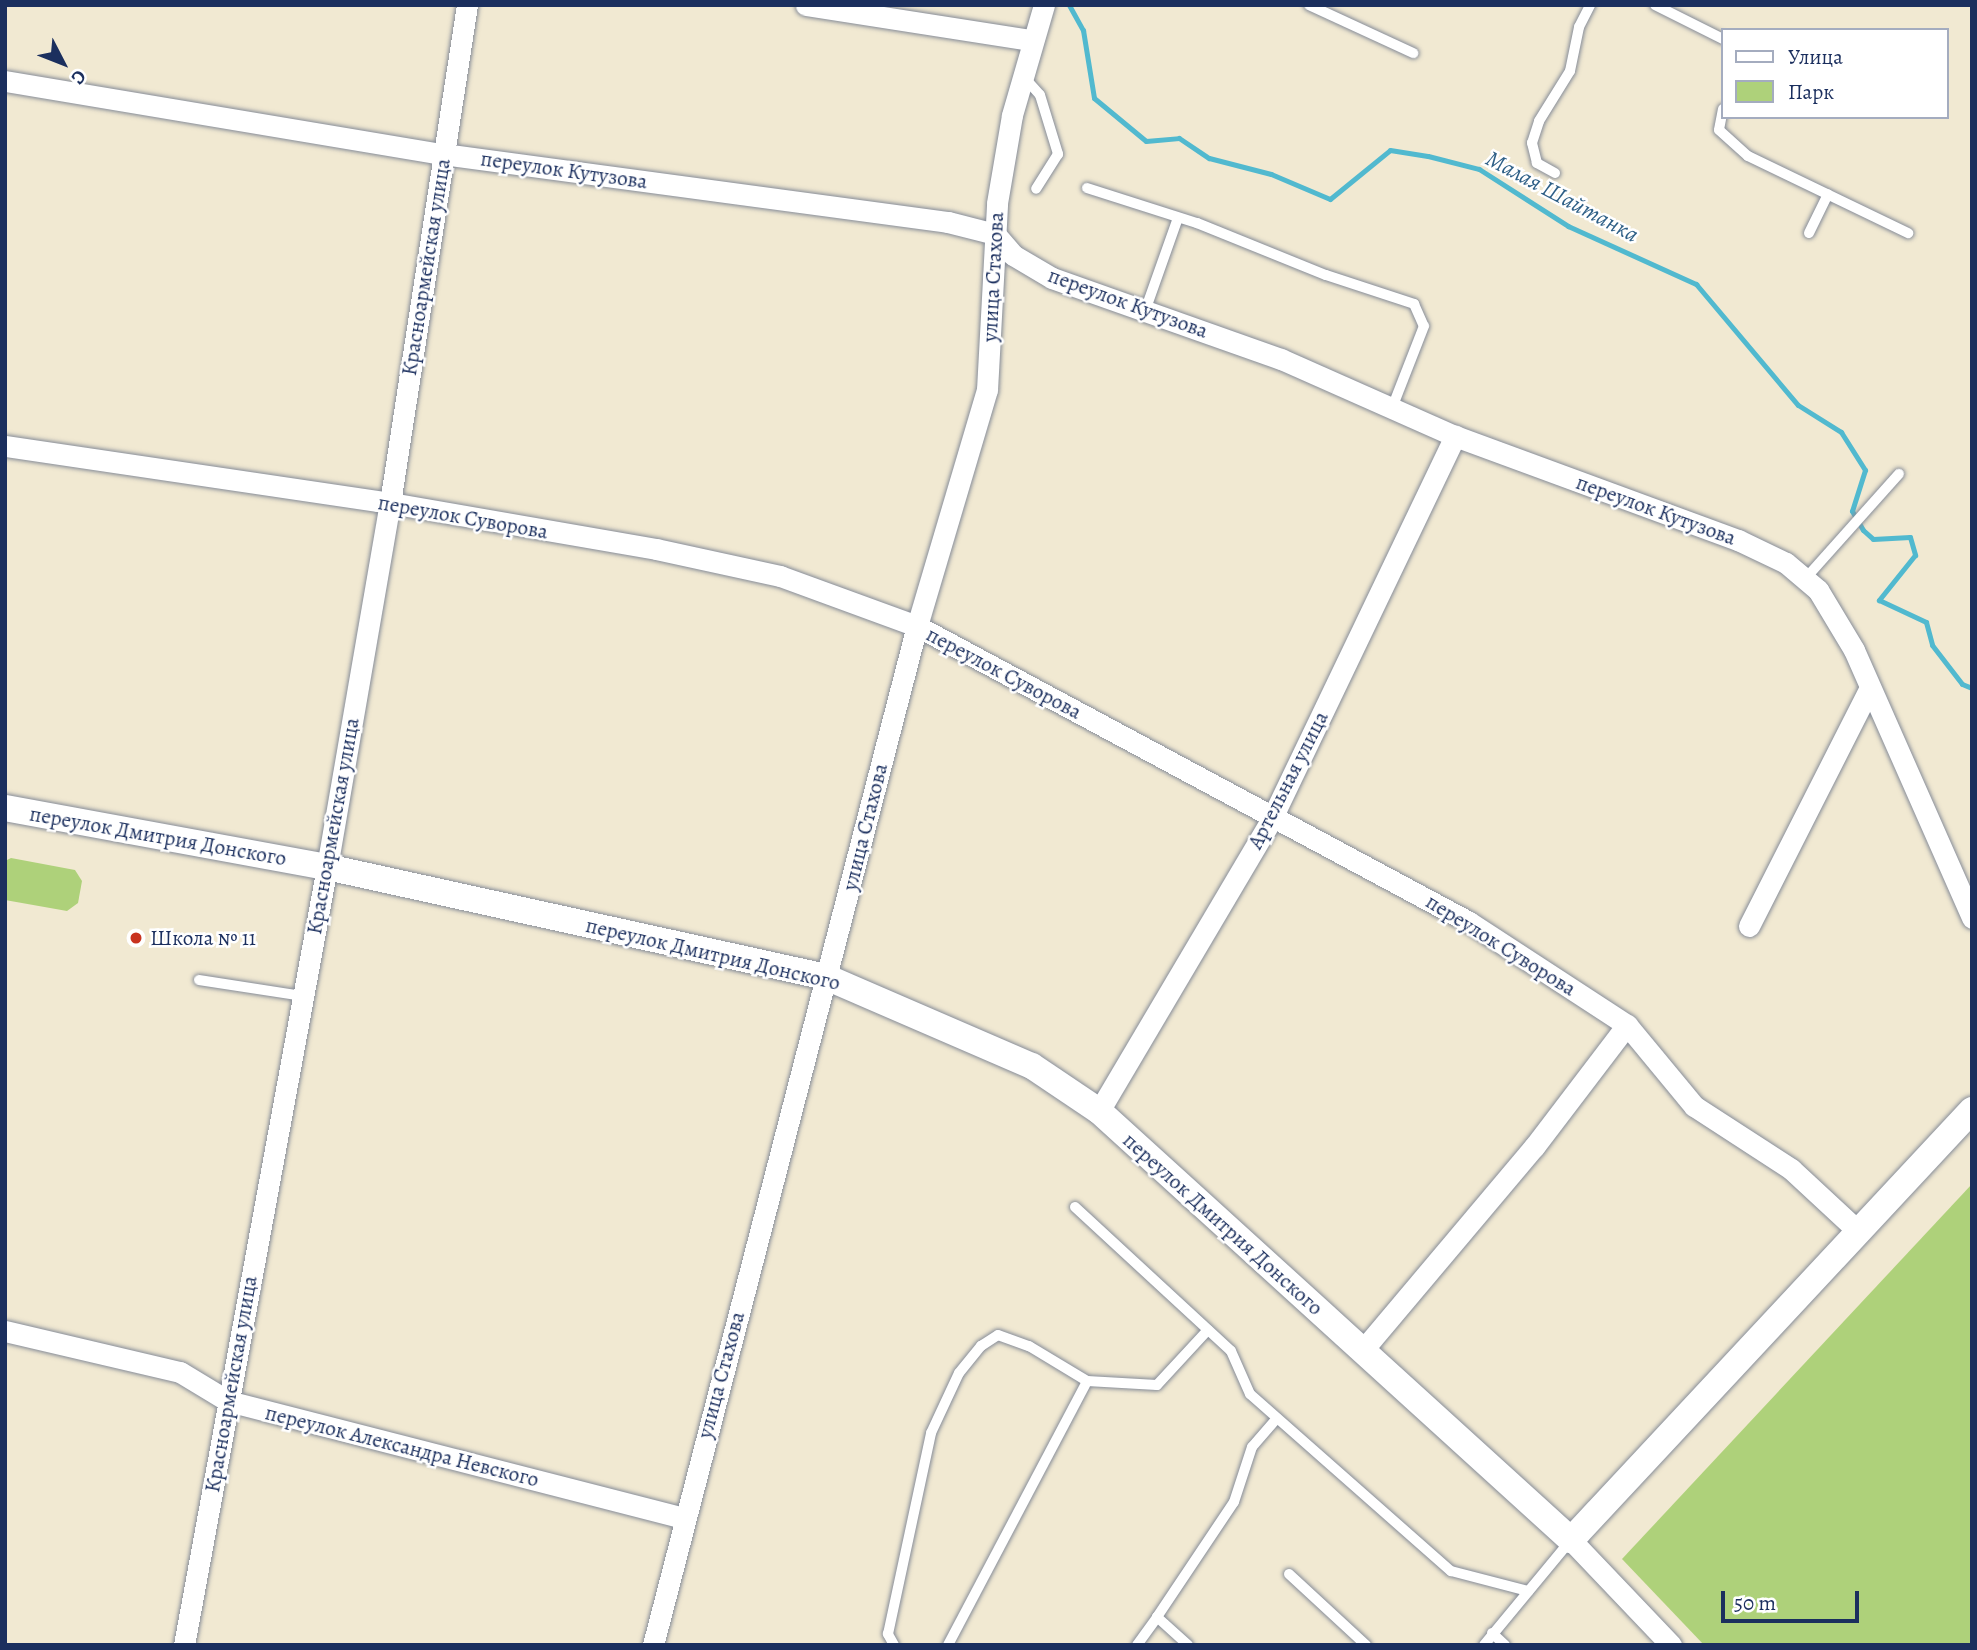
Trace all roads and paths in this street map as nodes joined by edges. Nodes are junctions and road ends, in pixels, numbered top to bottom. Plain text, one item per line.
1 (467, 5) edge
2 (806, 5) edge
3 (1044, 5) edge
4 (1308, 5) edge
5 (1590, 5) edge
6 (1655, 5) edge
7 (1722, 38) edge
8 (1030, 40) junction
9 (1413, 53) dead end
10 (1022, 74) junction
11 (5, 81) edge
12 (1722, 114) edge
13 (443, 154) junction
14 (1555, 173) dead end
15 (1087, 188) dead end
16 (1036, 190) dead end
17 (1828, 194) junction
18 (1178, 218) junction
19 (1809, 233) dead end
20 (1908, 233) dead end
21 (995, 234) junction
22 (1145, 311) junction
23 (1392, 408) junction
24 (1455, 436) junction
25 (5, 446) edge
26 (1899, 474) dead end
27 (390, 503) junction
28 (1805, 579) junction
29 (917, 626) junction
30 (1869, 689) junction
31 (5, 808) edge
32 (1272, 818) junction
33 (327, 867) junction
34 (1972, 918) edge
35 (1749, 926) dead end
36 (827, 977) junction
37 (199, 979) dead end
38 (302, 996) junction
39 (1628, 1025) junction
40 (1972, 1110) edge
41 (1099, 1111) junction
42 (1075, 1207) dead end
43 (1859, 1232) junction
44 (1208, 1330) junction
45 (5, 1331) edge
46 (1362, 1351) junction
47 (1087, 1381) junction
48 (228, 1402) junction
49 (1277, 1418) junction
50 (682, 1518) junction
51 (1571, 1540) junction
52 (1289, 1574) dead end
53 (1528, 1591) junction
54 (1157, 1617) junction
55 (1492, 1633) junction
56 (184, 1645) edge
57 (653, 1645) edge
58 (894, 1645) edge
59 (948, 1645) edge
60 (1137, 1645) edge
61 (1188, 1645) edge
62 (1366, 1645) edge
63 (1484, 1645) edge
64 (1505, 1645) edge
65 (1671, 1645) edge

1 - 13 street, Красноармейская улица
2 - 8 street
3 - 8 street, улица Стахова
4 - 9 lane
5 - 14 lane
6 - 7 lane
8 - 10 street, улица Стахова
10 - 16 lane
10 - 21 street, улица Стахова
11 - 13 street, переулок Кутузова
12 - 17 lane
13 - 21 street, переулок Кутузова
13 - 27 street, Красноармейская улица
15 - 18 lane
17 - 19 lane
17 - 20 lane
18 - 22 lane
18 - 23 lane
21 - 22 street, переулок Кутузова
21 - 29 street, улица Стахова
22 - 23 street, переулок Кутузова
23 - 24 street, переулок Кутузова
24 - 28 street, переулок Кутузова
24 - 32 street, Артельная улица
25 - 27 street, переулок Суворова
26 - 28 lane
27 - 29 street, переулок Суворова
27 - 33 street, Красноармейская улица
28 - 30 street, переулок Кутузова
29 - 32 street, переулок Суворова
29 - 36 street, улица Стахова
30 - 34 street, переулок Кутузова
30 - 35 street
31 - 33 street, переулок Дмитрия Донского
32 - 39 street, переулок Суворова
32 - 41 street, Артельная улица
33 - 36 street, переулок Дмитрия Донского
33 - 38 street, Красноармейская улица
36 - 41 street, переулок Дмитрия Донского
36 - 50 street, улица Стахова
37 - 38 lane
38 - 48 street, Красноармейская улица
39 - 43 street, переулок Суворова
39 - 46 street
40 - 43 street
41 - 46 street, переулок Дмитрия Донского
42 - 44 lane
43 - 51 street
44 - 47 lane
44 - 49 lane
45 - 48 street, переулок Александра Невского
46 - 51 street, переулок Дмитрия Донского
47 - 58 lane
47 - 59 lane
48 - 50 street, переулок Александра Невского
48 - 56 street, Красноармейская улица
49 - 53 lane
49 - 54 lane
50 - 57 street, улица Стахова
51 - 53 lane
51 - 65 street
52 - 62 lane
53 - 55 lane
54 - 60 lane
54 - 61 lane
55 - 63 lane
55 - 64 lane

